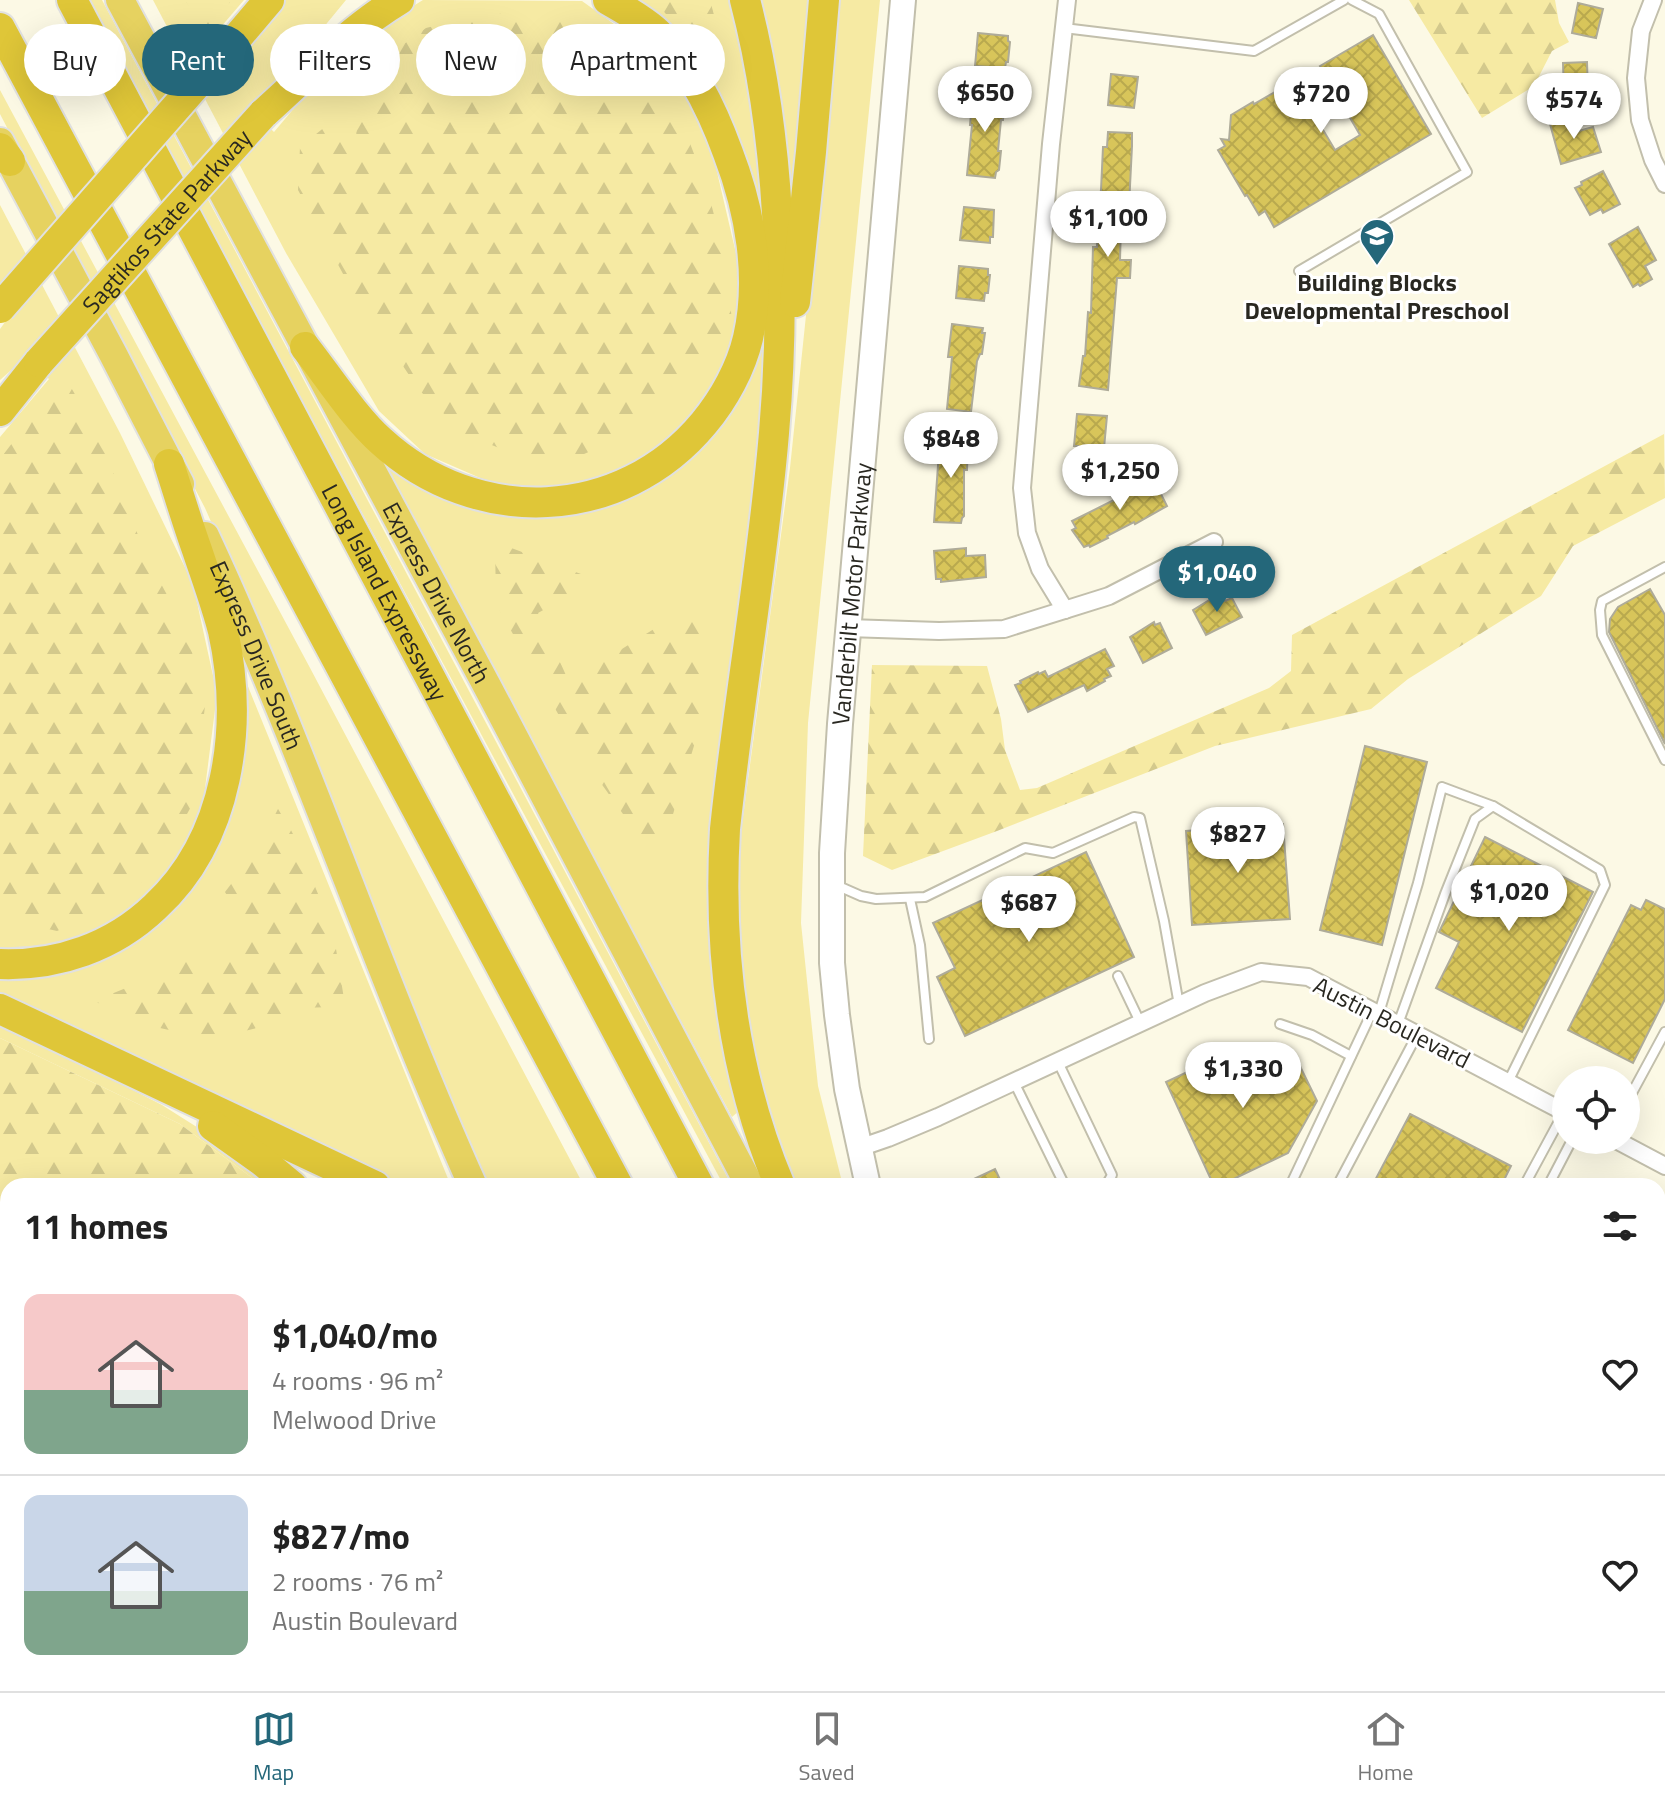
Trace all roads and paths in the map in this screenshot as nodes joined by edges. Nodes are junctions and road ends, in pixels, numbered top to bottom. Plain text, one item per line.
1 (72, 0) edge
2 (120, 0) edge
3 (269, 0) edge
4 (361, 0) edge
5 (399, 0) edge
6 (608, 0) edge
7 (745, 0) edge
8 (824, 0) edge
9 (903, 0) edge
10 (1067, 0) edge
11 (1344, 0) edge
12 (1352, 0) edge
13 (1653, 0) edge
14 (0, 28) edge
15 (1064, 28) junction
16 (263, 114) junction
17 (147, 141) junction
18 (3, 150) edge
19 (1665, 184) edge
20 (1299, 271) dead end
21 (0, 308) edge
22 (305, 347) junction
23 (39, 362) junction
24 (0, 402) edge
25 (0, 411) edge
26 (774, 434) junction
27 (169, 464) junction
28 (1214, 542) dead end
29 (1665, 567) edge
30 (1065, 610) junction
31 (848, 628) junction
32 (1665, 760) edge
33 (1493, 806) junction
34 (831, 883) junction
35 (910, 899) junction
36 (0, 964) edge
37 (1118, 976) dead end
38 (1179, 1005) junction
39 (0, 1009) edge
40 (1376, 1012) junction
41 (1141, 1023) junction
42 (1280, 1024) dead end
43 (1398, 1024) junction
44 (1665, 1032) edge
45 (1418, 1034) junction
46 (929, 1039) dead end
47 (98, 1056) junction
48 (1351, 1056) junction
49 (1058, 1062) junction
50 (1640, 1078) edge
51 (1014, 1082) junction
52 (1508, 1082) junction
53 (1552, 1106) edge
54 (1552, 1136) edge
55 (859, 1148) junction
56 (1640, 1153) edge
57 (1565, 1154) edge
58 (1665, 1166) edge
59 (282, 1178) edge
60 (358, 1178) edge
61 (469, 1178) edge
62 (614, 1178) edge
63 (695, 1178) edge
64 (746, 1178) edge
65 (777, 1178) edge
66 (866, 1178) edge
67 (1061, 1178) edge
68 (1110, 1178) edge
69 (1294, 1178) edge
70 (1341, 1178) edge
71 (1528, 1178) edge
72 (1552, 1178) edge

1 - 17 highway, Long Island Expressway
2 - 22 highway, Express Drive North
3 - 17 highway, bridge
4 - 16 highway, Sagtikos State Parkway
5 - 16 highway
6 - 22 highway
7 - 26 highway
8 - 26 highway
9 - 31 main road, Vanderbilt Motor Parkway
10 - 15 street
11 - 15 lane
12 - 20 lane
13 - 19 street
14 - 62 highway
15 - 30 street
16 - 23 highway, Sagtikos State Parkway, bridge
17 - 21 highway, bridge
17 - 63 highway, Long Island Expressway
18 - 27 highway, Express Drive South
22 - 64 highway, Express Drive North
23 - 24 highway, Sagtikos State Parkway
23 - 25 highway
26 - 65 highway
27 - 36 highway
27 - 61 highway, Express Drive South
28 - 30 street
29 - 32 lane
30 - 31 street
31 - 34 main road, Vanderbilt Motor Parkway
33 - 40 lane
33 - 43 lane
33 - 52 lane
34 - 35 lane
34 - 55 main road, Vanderbilt Motor Parkway
35 - 38 lane
35 - 46 lane
37 - 41 lane
38 - 40 street, Austin Boulevard
38 - 41 street, Austin Boulevard
39 - 47 highway
40 - 43 street, Austin Boulevard
40 - 48 lane
41 - 49 street, Austin Boulevard
42 - 48 lane
43 - 45 street, Austin Boulevard
44 - 50 lane
45 - 52 street, Austin Boulevard
45 - 70 lane
47 - 59 highway
47 - 60 highway
48 - 69 lane
49 - 51 street, Austin Boulevard
49 - 68 lane
51 - 55 street, Austin Boulevard
51 - 67 lane
52 - 53 street, Austin Boulevard
54 - 71 lane
55 - 66 main road, Vanderbilt Motor Parkway
56 - 58 street
57 - 72 lane

